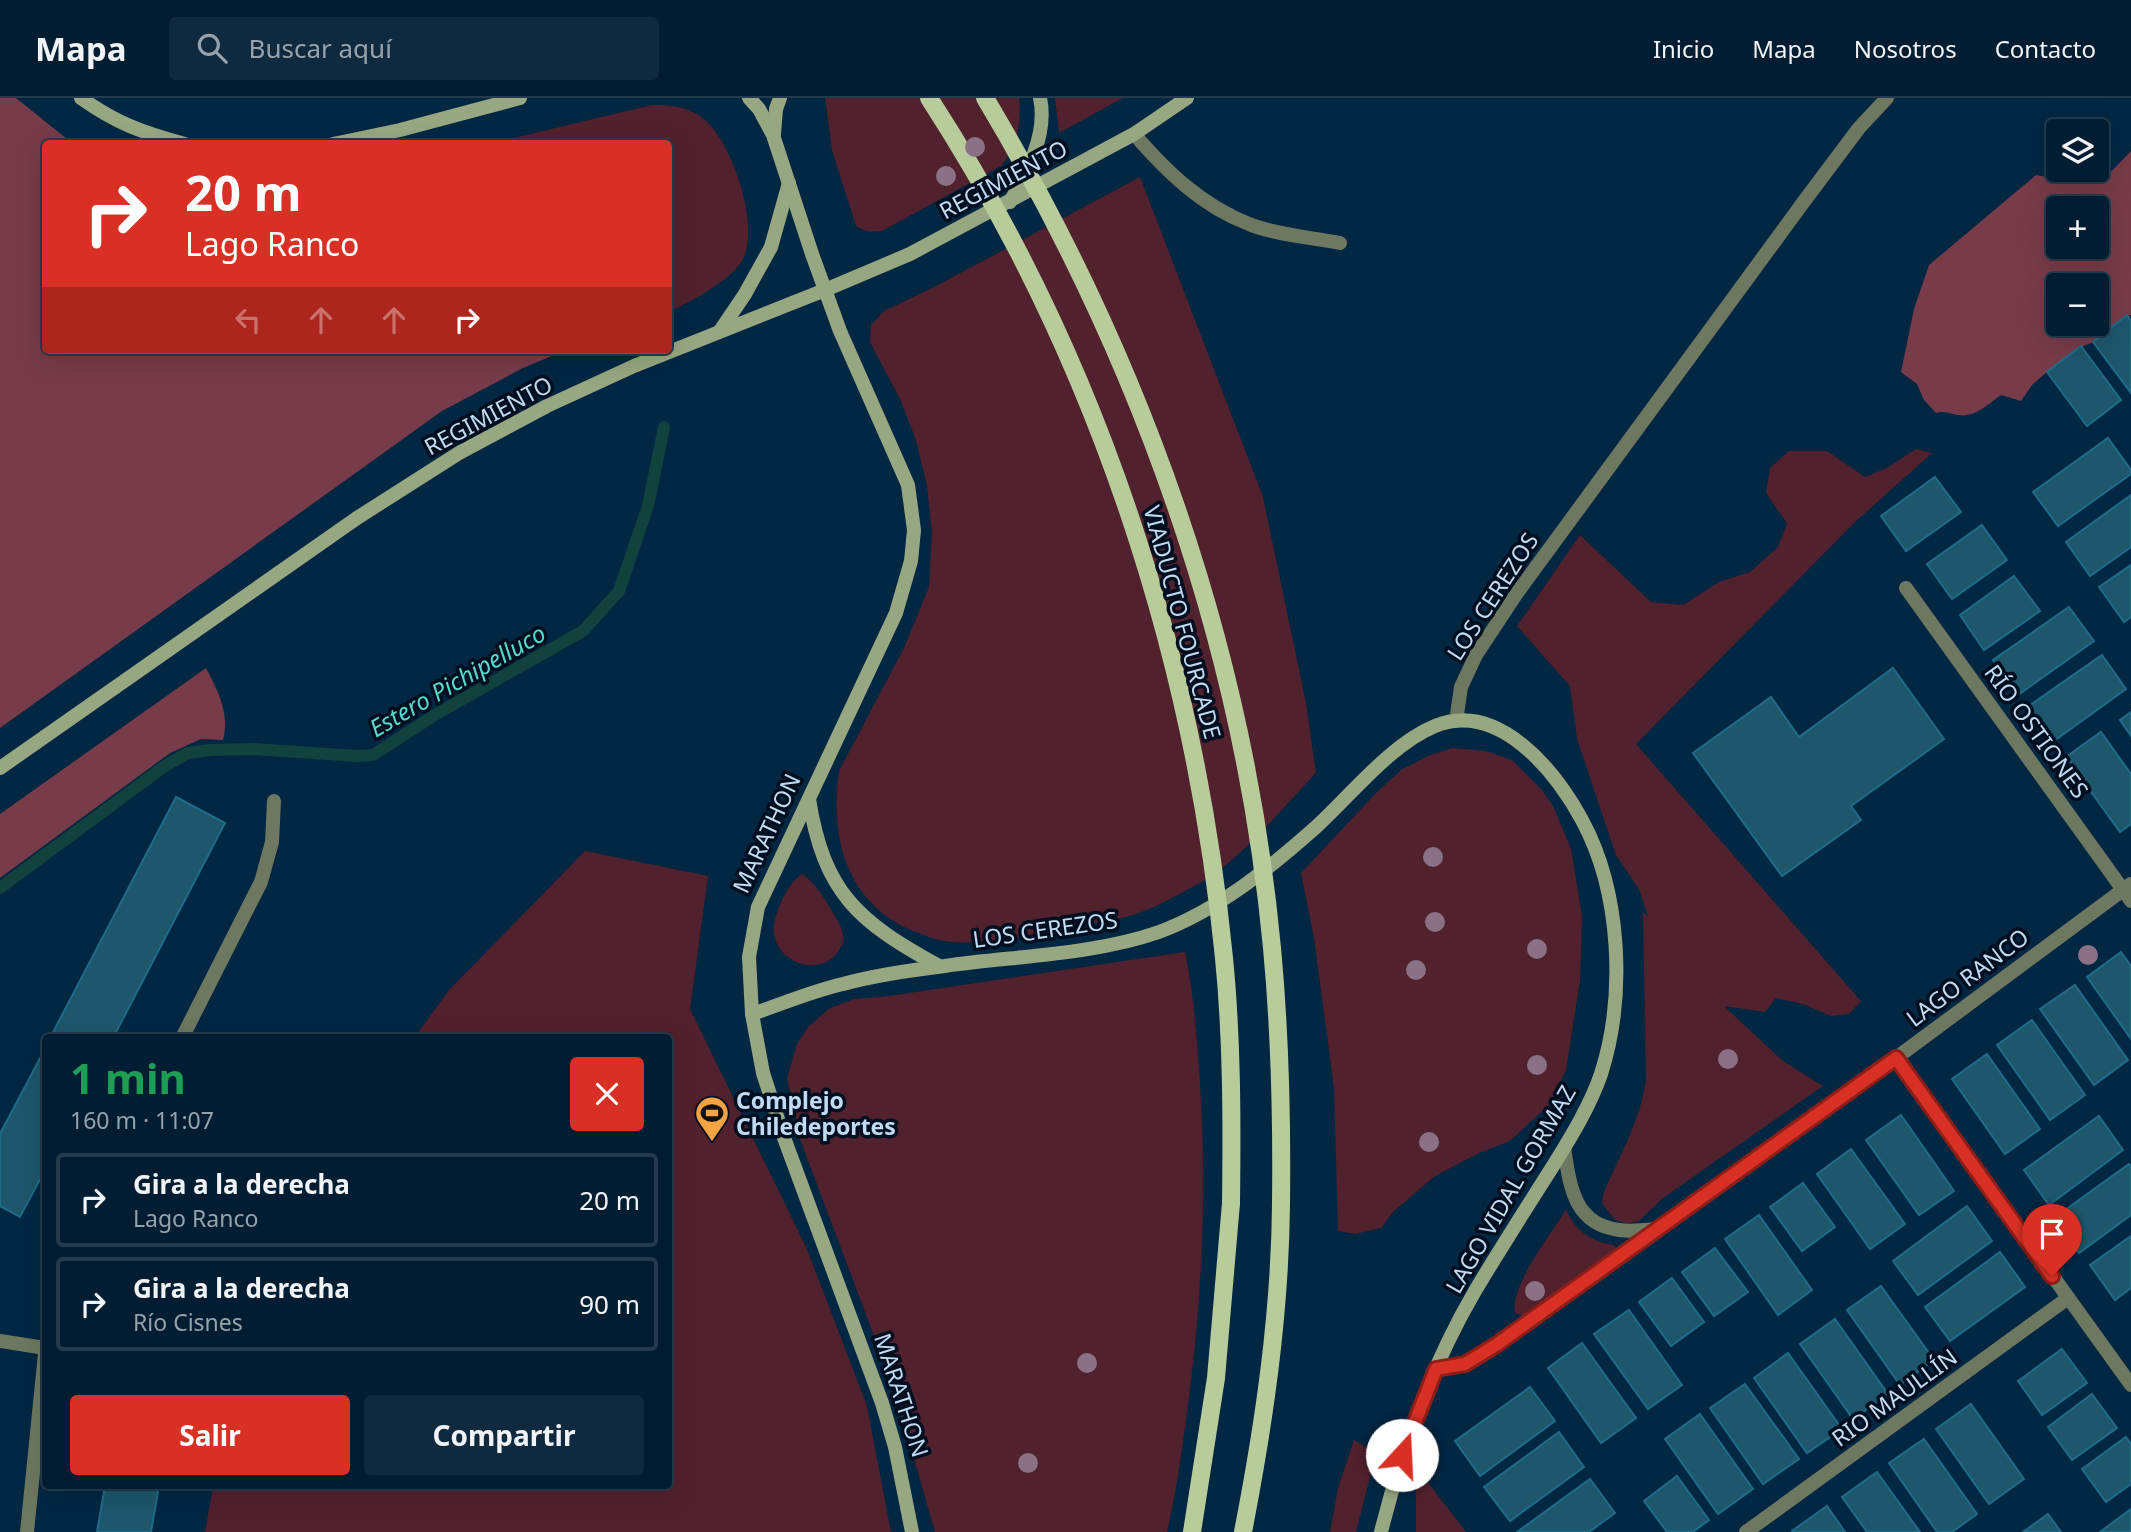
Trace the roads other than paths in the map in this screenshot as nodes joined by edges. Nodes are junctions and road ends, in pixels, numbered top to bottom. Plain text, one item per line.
1 (80, 98) edge
2 (520, 98) edge
3 (749, 98) edge
4 (780, 98) edge
5 (929, 98) edge
6 (985, 98) edge
7 (1040, 98) edge
8 (1187, 98) edge
9 (1888, 98) edge
10 (1134, 134) junction
11 (774, 135) junction
12 (169, 140) edge
13 (352, 140) edge
14 (789, 182) junction
15 (1010, 202) junction
16 (1340, 243) dead end
17 (825, 290) junction
18 (720, 332) junction
19 (672, 351) edge
20 (665, 354) edge
21 (1906, 587) dead end
22 (1456, 721) junction
23 (0, 768) edge
24 (809, 799) junction
25 (274, 801) dead end
26 (2128, 892) edge
27 (939, 966) junction
28 (752, 1014) junction
29 (184, 1034) edge
30 (1896, 1058) junction
31 (1564, 1148) junction
32 (1659, 1229) junction
33 (2068, 1298) junction
34 (0, 1341) edge
35 (42, 1346) edge
36 (1436, 1369) junction
37 (42, 1377) edge
38 (2131, 1385) edge
39 (27, 1532) edge
40 (912, 1532) edge
41 (1192, 1532) edge
42 (1243, 1532) edge
43 (1381, 1532) edge
44 (1746, 1532) edge

1 - 12 street
2 - 13 street
3 - 11 street
4 - 11 street
5 - 41 main road, VIADUCTO FOURCADE, bridge
6 - 42 main road, VIADUCTO FOURCADE, bridge
7 - 15 street
8 - 10 street, REGIMIENTO
9 - 22 street, LOS CEREZOS
10 - 15 street, REGIMIENTO
10 - 16 street
11 - 14 street, MARATHON
14 - 17 street, MARATHON
14 - 18 street
15 - 17 street, REGIMIENTO
17 - 18 street, REGIMIENTO
17 - 24 street, MARATHON
18 - 19 street, REGIMIENTO
20 - 23 street, REGIMIENTO
21 - 26 street, RÍO OSTIONES
22 - 27 street, LOS CEREZOS
22 - 31 street, LAGO VIDAL GORMAZ
24 - 27 street
24 - 28 street, MARATHON
25 - 29 street
26 - 30 street, LAGO RANCO
27 - 28 street, LOS CEREZOS
28 - 40 street, MARATHON
30 - 32 street, LAGO RANCO
30 - 33 street
31 - 32 street
31 - 36 street, LAGO VIDAL GORMAZ
32 - 36 street, LAGO RANCO
33 - 38 street
33 - 44 street, RIO MAULLÍN
34 - 35 street
36 - 43 street, LAGO VIDAL GORMAZ
37 - 39 street

